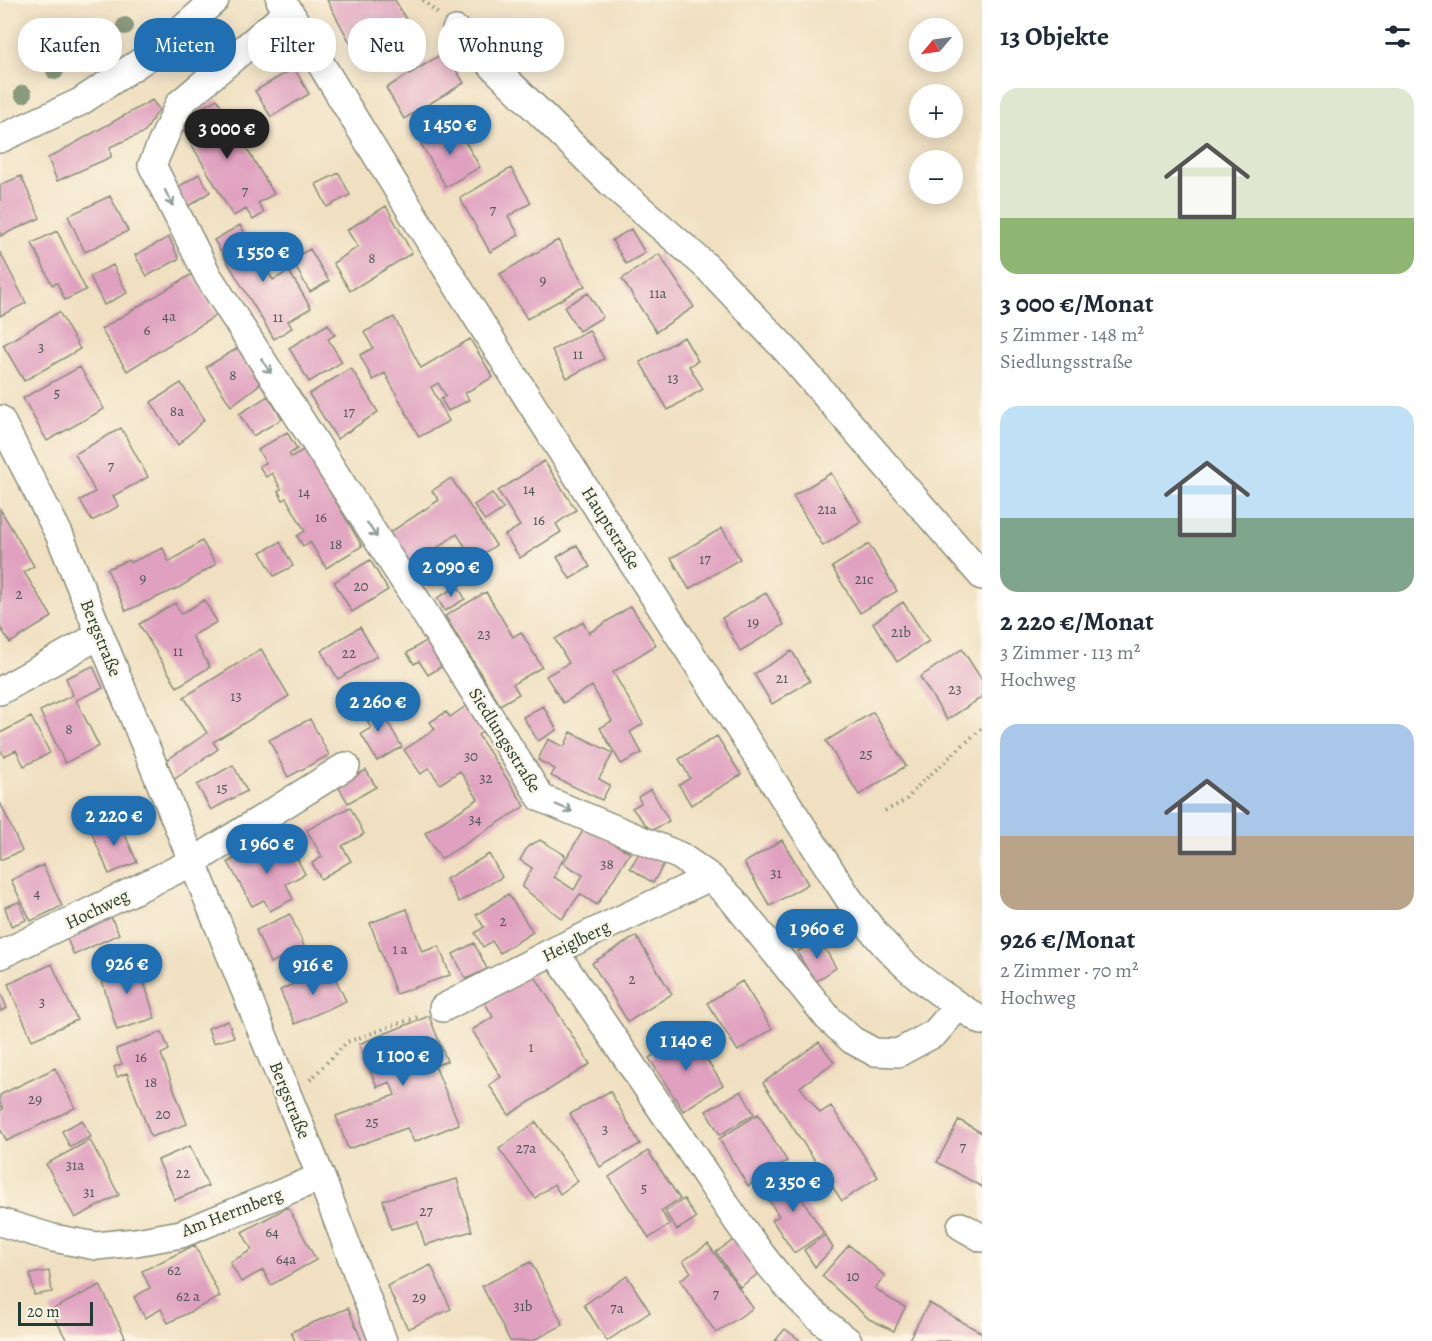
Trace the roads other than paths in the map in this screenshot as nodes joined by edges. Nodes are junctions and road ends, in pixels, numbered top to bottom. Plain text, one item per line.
1 (215, 0) edge
2 (284, 5) edge
3 (499, 72) edge
4 (3, 138) edge
5 (0, 420) edge
6 (982, 576) edge
7 (100, 635) junction
8 (0, 691) edge
9 (346, 766) dead end
10 (193, 862) junction
11 (710, 877) junction
12 (554, 951) junction
13 (0, 955) edge
14 (958, 1006) junction
15 (443, 1008) road end
16 (982, 1021) edge
17 (321, 1177) junction
18 (0, 1222) edge
19 (383, 1341) edge
20 (848, 1341) edge

1 - 4 street
2 -> 11 street, Siedlungsstraße
2 - 14 street, Hauptstraße
3 - 6 street
5 - 7 street, Bergstraße
7 - 8 street
7 - 10 street, Bergstraße
9 - 10 street
10 - 13 street, Hochweg
10 - 17 street, Bergstraße
11 - 12 street, Heiglberg
11 - 14 street, Siedlungsstraße
12 - 15 street, Heiglberg
12 - 20 street
14 - 16 street, Hauptstraße
17 - 18 street, Am Herrnberg
17 - 19 street, Bergstraße

